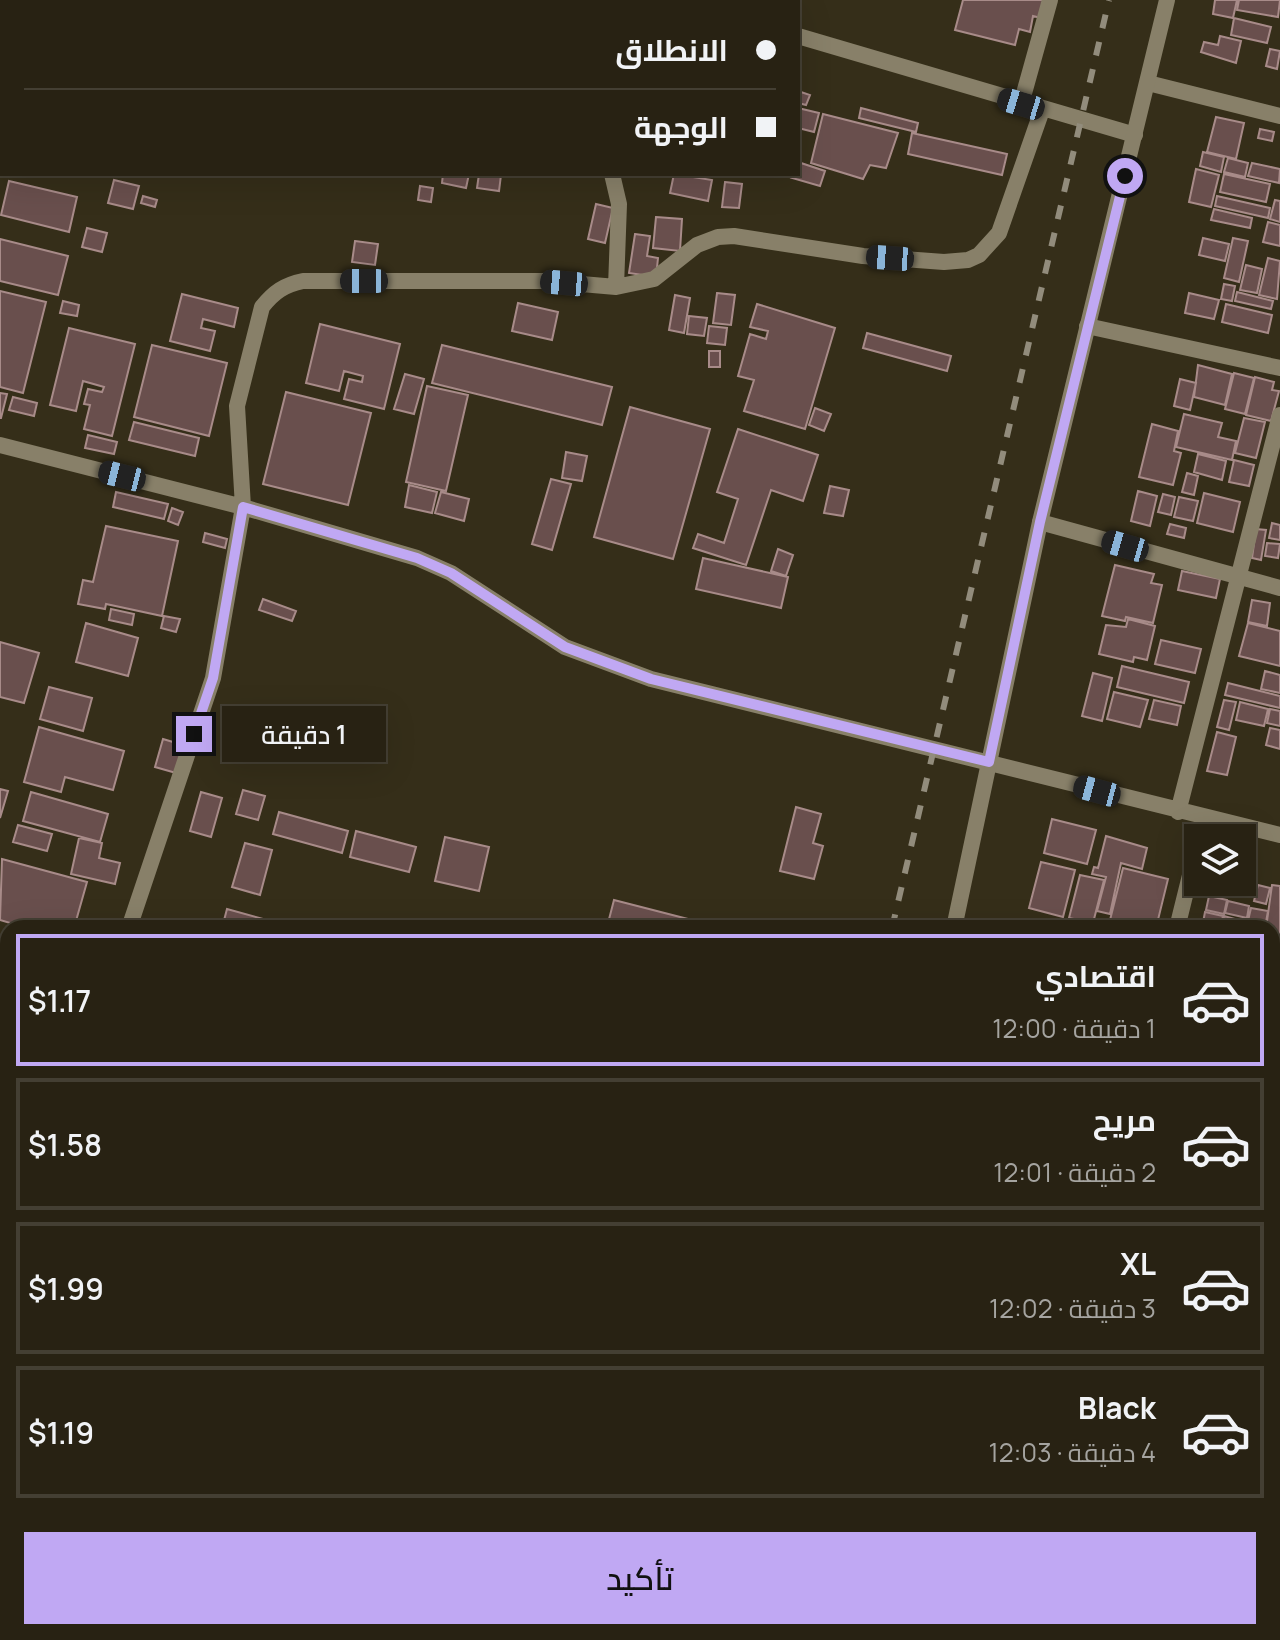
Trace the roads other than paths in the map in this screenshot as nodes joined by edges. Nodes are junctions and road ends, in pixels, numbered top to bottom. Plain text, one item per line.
1 (1050, 0) edge
2 (1167, 0) edge
3 (800, 37) edge
4 (1148, 83) junction
5 (1021, 104) junction
6 (1042, 110) junction
7 (1280, 116) edge
8 (1135, 135) junction
9 (612, 176) edge
10 (616, 287) junction
11 (1087, 326) junction
12 (1280, 368) edge
13 (1280, 415) edge
14 (0, 445) edge
15 (243, 507) junction
16 (1040, 522) junction
17 (1237, 578) junction
18 (1280, 588) edge
19 (989, 762) junction
20 (1178, 812) junction
21 (1204, 818) junction
22 (1203, 824) edge
23 (1280, 835) edge
24 (1185, 896) edge
25 (132, 920) edge
26 (956, 920) edge
27 (1179, 920) edge

1 - 5 street
2 - 4 street
3 - 5 street
4 - 7 street
4 - 8 street
5 - 6 street
6 - 8 street
6 - 10 street
8 - 11 street
9 - 10 street
10 - 15 street
11 - 12 street
11 - 16 street
13 - 17 street
14 - 15 street
15 - 19 street
15 - 25 street
16 - 17 street
16 - 19 street
17 - 18 street
17 - 20 street
19 - 20 street
19 - 26 street
20 - 21 street
21 - 22 street
21 - 23 street
24 - 27 street

